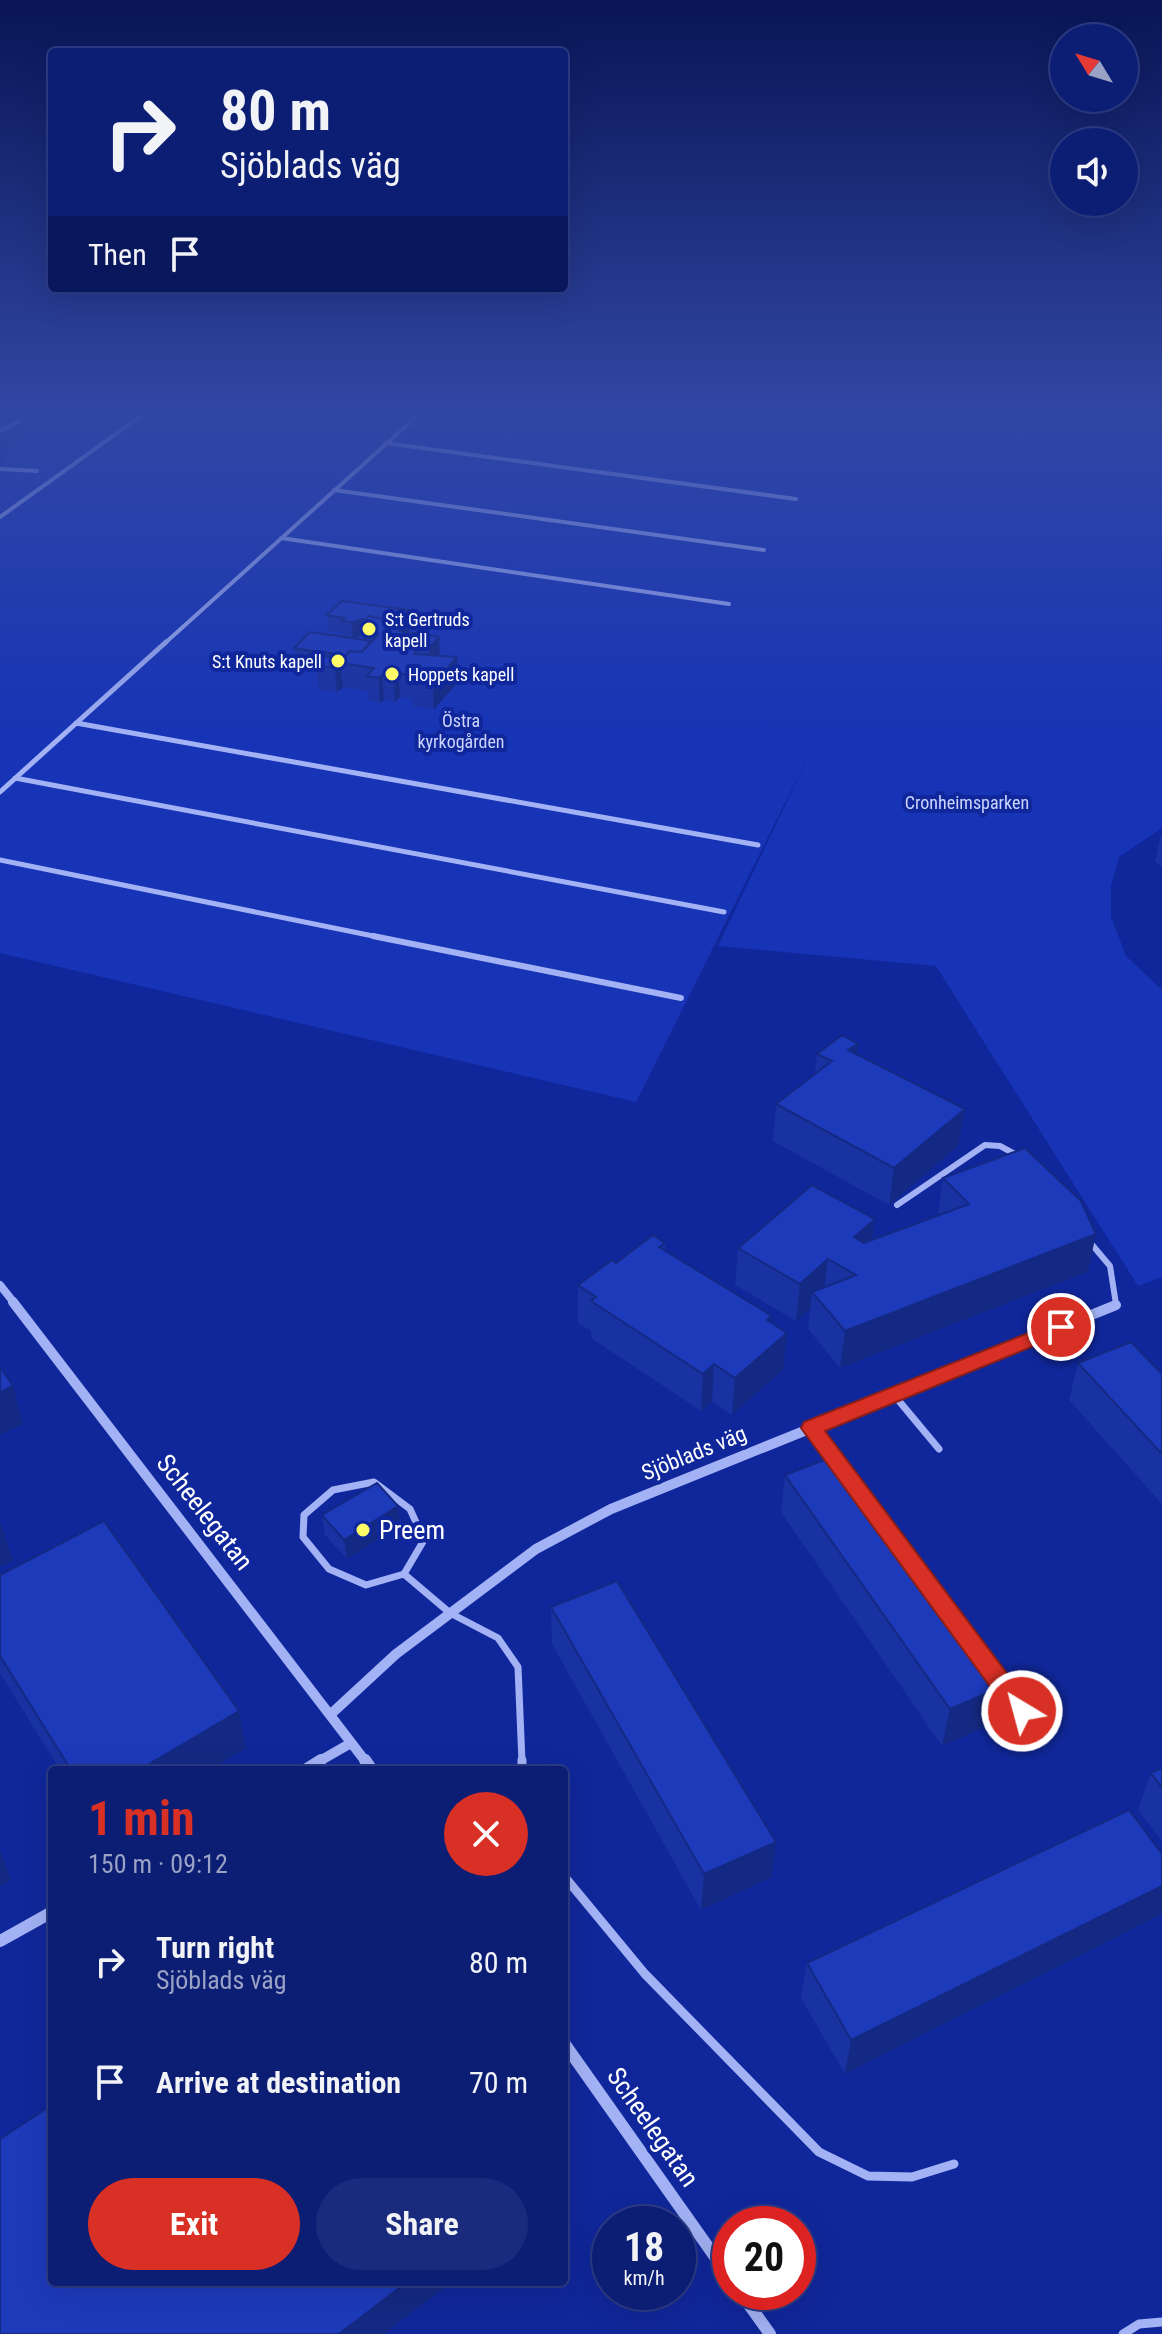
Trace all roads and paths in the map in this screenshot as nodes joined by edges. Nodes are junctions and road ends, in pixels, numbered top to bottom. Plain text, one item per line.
1 (304, 517) edge
2 (527, 517) edge
3 (281, 538) junction
4 (764, 550) dead end
5 (729, 604) dead end
6 (76, 723) junction
7 (15, 778) junction
8 (0, 792) edge
9 (758, 845) dead end
10 (0, 860) edge
11 (724, 912) dead end
12 (681, 998) dead end
13 (1020, 1158) edge
14 (897, 1205) dead end
15 (1080, 1230) edge
16 (0, 1285) edge
17 (1116, 1305) joint
18 (894, 1395) junction
19 (811, 1428) junction
20 (939, 1449) dead end
21 (841, 1469) edge
22 (404, 1574) junction
23 (450, 1613) junction
24 (1003, 1685) edge
25 (1022, 1711) dead end
26 (331, 1714) junction
27 (351, 1743) junction
28 (312, 1766) edge
29 (369, 1766) edge
30 (522, 1766) edge
31 (568, 1881) edge
32 (48, 1914) edge
33 (0, 1941) edge
34 (568, 2049) edge
35 (954, 2164) dead end
36 (712, 2253) edge
37 (753, 2310) edge
38 (1162, 2322) edge
39 (770, 2334) edge
40 (1123, 2334) edge

1 - 3 lane
2 - 4 lane
3 - 5 lane
3 - 6 lane
6 - 7 lane
6 - 9 lane
7 - 8 lane
7 - 11 lane
10 - 12 lane
13 - 14 lane
15 - 17 lane
16 - 26 street, Scheelegatan
17 - 18 street, Sjöblads väg
18 - 19 street, Sjöblads väg
18 - 20 lane
19 - 21 lane
19 - 23 street, Sjöblads väg
22 - 22 lane
22 - 23 lane
23 - 26 street, Sjöblads väg
23 - 30 lane
24 - 25 lane
26 - 27 street, Scheelegatan
27 - 28 street
27 - 29 street, Scheelegatan
31 - 35 lane
32 - 33 street
34 - 36 street, Scheelegatan
37 - 39 street
38 - 40 lane

